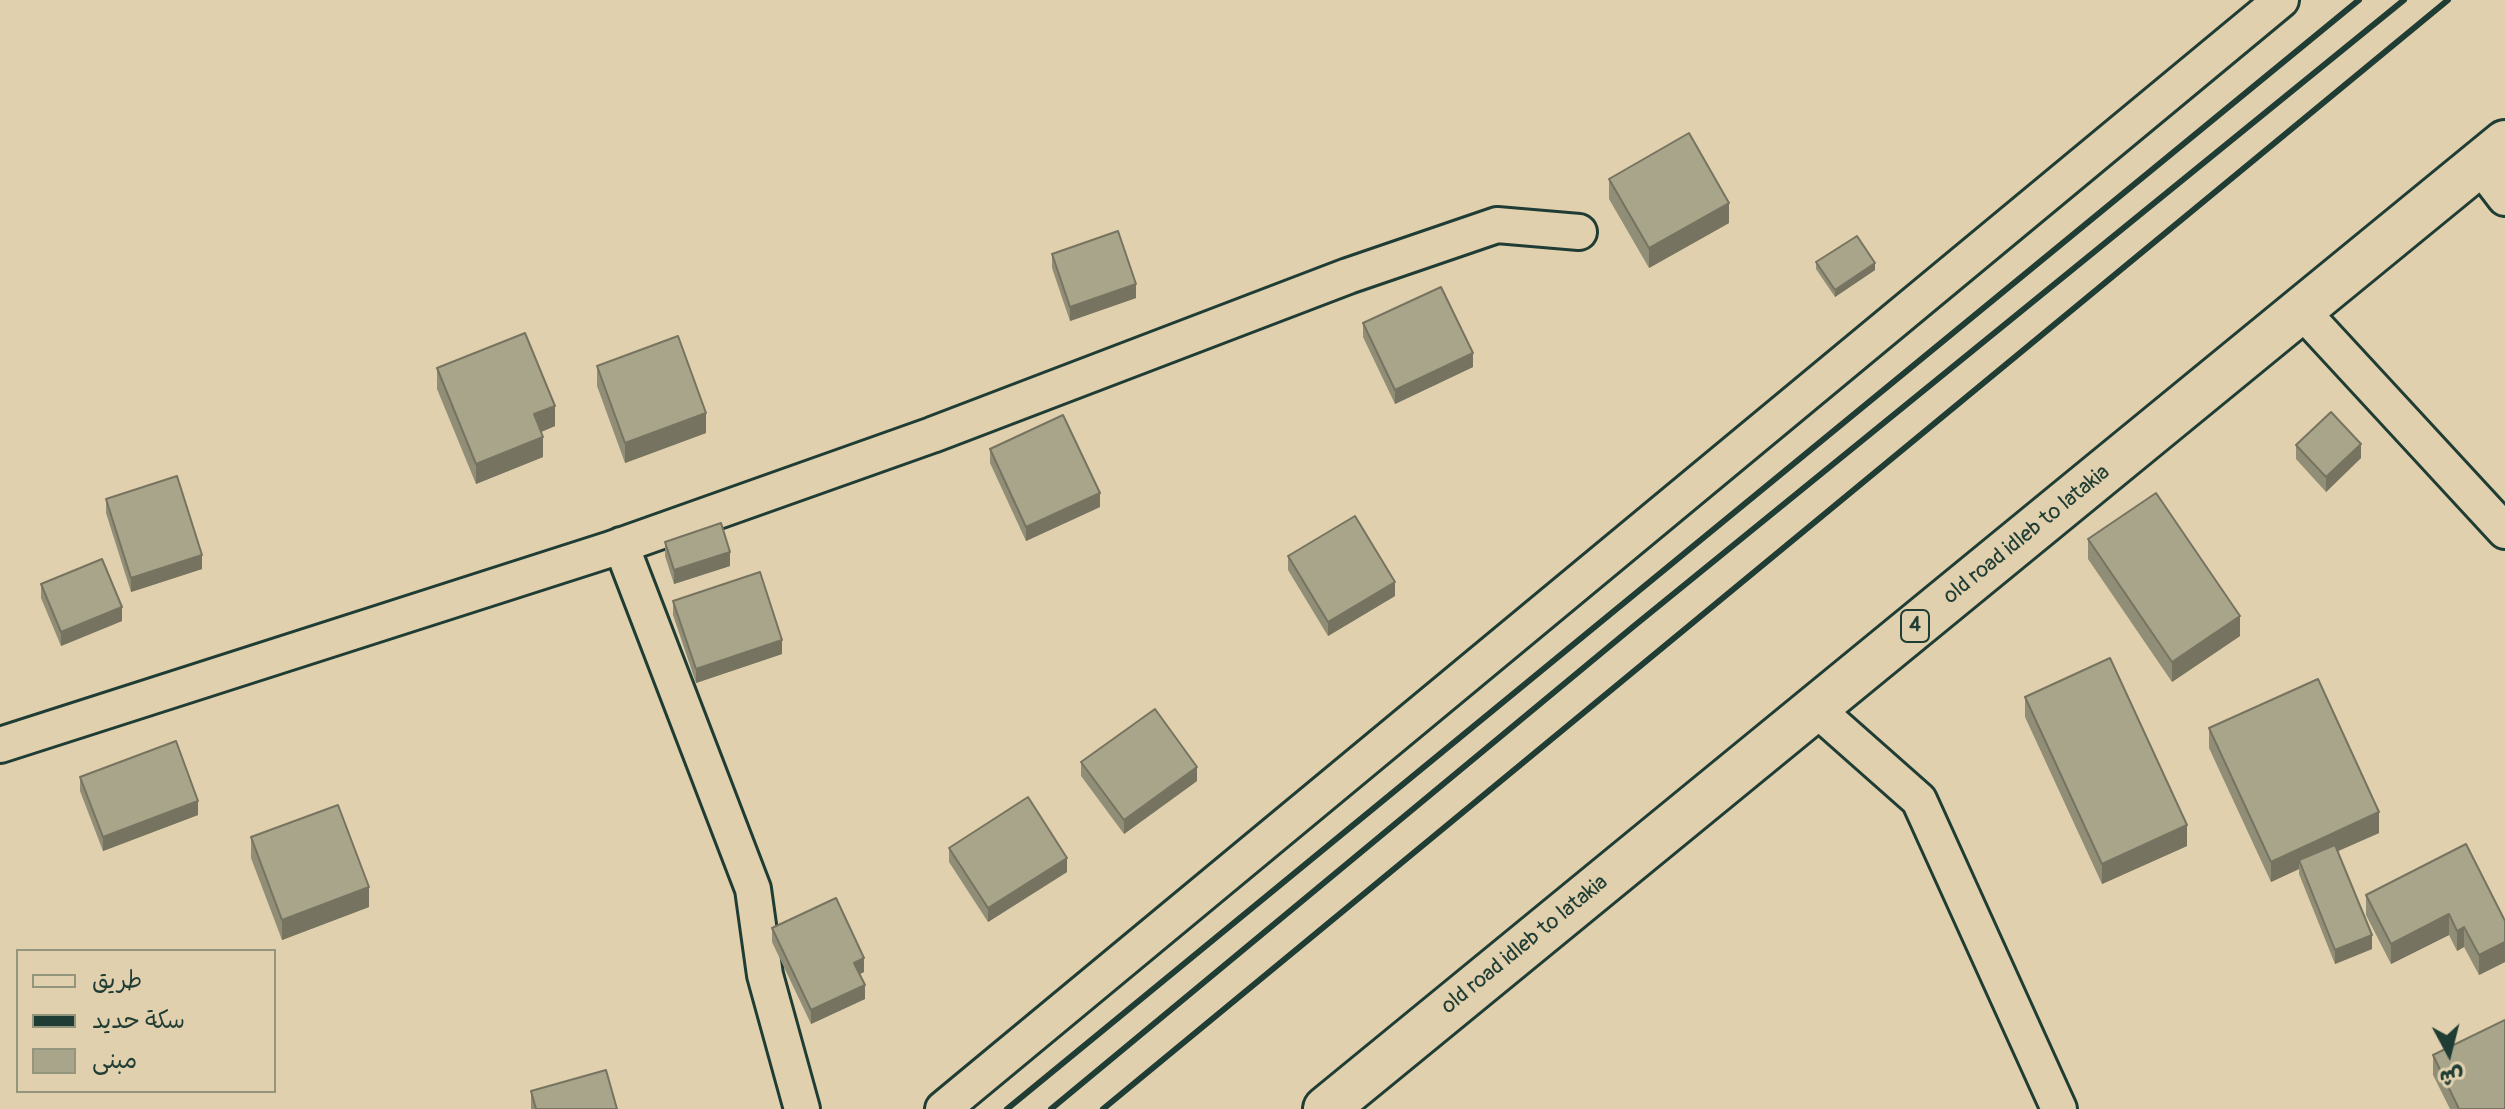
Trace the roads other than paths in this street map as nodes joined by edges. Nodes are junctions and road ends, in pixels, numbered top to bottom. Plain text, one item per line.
1 (2281, 0) edge
2 (2496, 169) edge
3 (1579, 232) dead end
4 (2301, 310) junction
5 (2505, 531) edge
6 (621, 545) junction
7 (1815, 708) junction
8 (0, 745) edge
9 (802, 1109) edge
10 (943, 1109) edge
11 (1326, 1109) edge
12 (2059, 1109) edge

1 - 10 street
2 - 4 main road, old road idleb to latakia / 4
3 - 6 street
4 - 5 street
4 - 7 main road, old road idleb to latakia / 4
6 - 8 street
6 - 9 street
7 - 11 main road, old road idleb to latakia / 4
7 - 12 street

